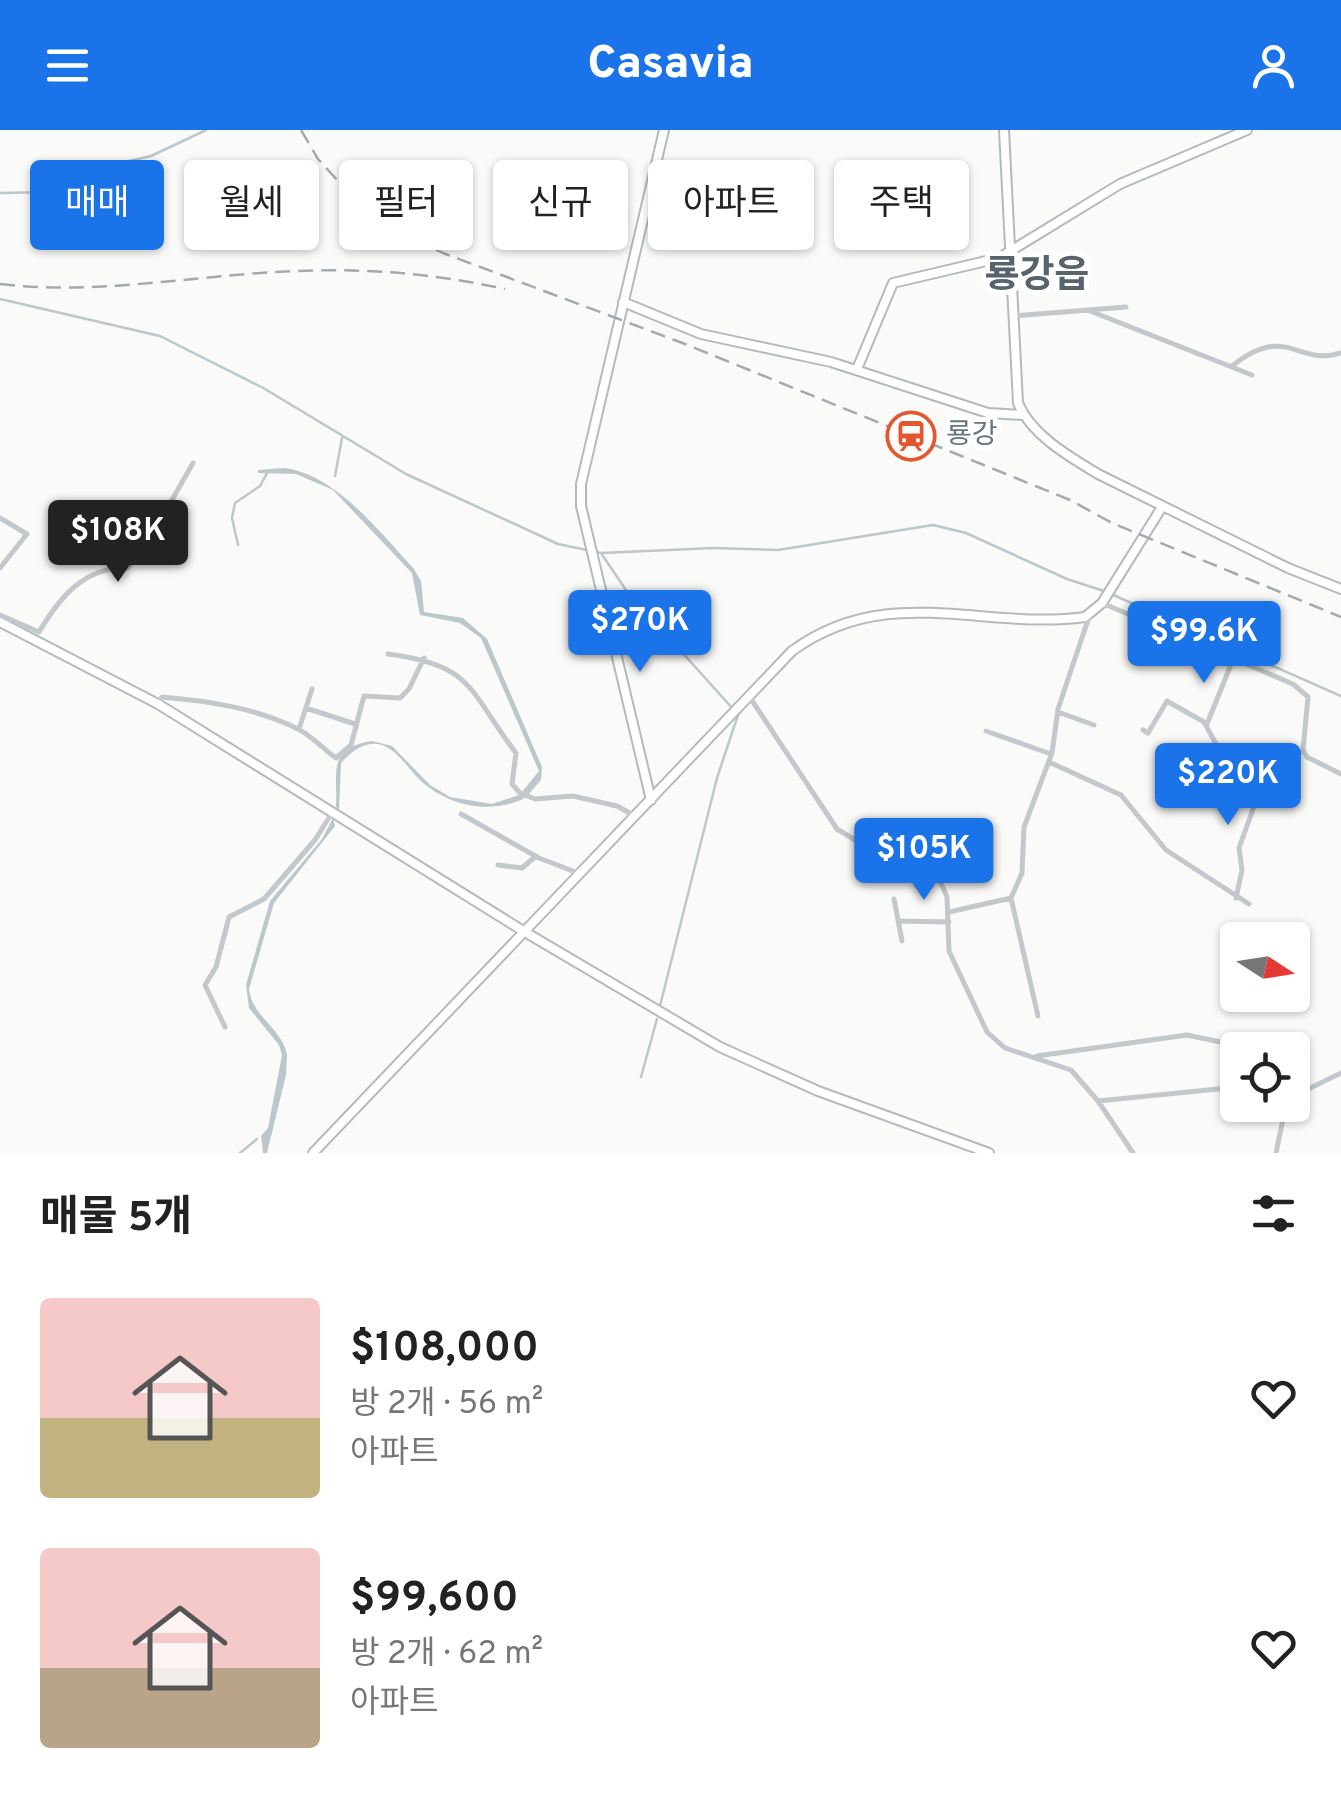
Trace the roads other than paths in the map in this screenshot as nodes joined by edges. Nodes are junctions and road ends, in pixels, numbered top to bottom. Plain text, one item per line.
1 (664, 130) edge
2 (1004, 130) edge
3 (1247, 130) edge
4 (1009, 253) junction
5 (623, 302) junction
6 (1126, 306) dead end
7 (1090, 311) junction
8 (1012, 316) junction
9 (1341, 352) edge
10 (1231, 366) junction
11 (857, 369) junction
12 (1252, 375) dead end
13 (1022, 415) junction
14 (193, 463) dead end
15 (1162, 507) junction
16 (0, 518) edge
17 (0, 568) edge
18 (1341, 589) edge
19 (1106, 596) junction
20 (1090, 614) junction
21 (0, 618) edge
22 (388, 654) dead end
23 (424, 658) junction
24 (1234, 658) junction
25 (312, 689) dead end
26 (749, 696) junction
27 (158, 704) junction
28 (306, 708) junction
29 (1058, 712) junction
30 (355, 724) junction
31 (1094, 725) dead end
32 (1206, 727) junction
33 (298, 730) junction
34 (986, 730) dead end
35 (1142, 730) dead end
36 (1303, 750) junction
37 (1050, 758) junction
38 (1231, 759) junction
39 (1266, 772) junction
40 (1341, 774) edge
41 (1182, 780) dead end
42 (651, 800) junction
43 (337, 814) junction
44 (461, 814) dead end
45 (636, 816) junction
46 (536, 856) junction
47 (498, 865) dead end
48 (581, 874) junction
49 (894, 898) dead end
50 (1011, 898) junction
51 (1236, 898) junction
52 (1248, 904) dead end
53 (949, 912) junction
54 (898, 921) junction
55 (949, 922) junction
56 (526, 932) junction
57 (902, 942) dead end
58 (1038, 1016) dead end
59 (225, 1027) dead end
60 (1220, 1041) edge
61 (1037, 1056) junction
62 (1341, 1073) edge
63 (1310, 1088) edge
64 (1220, 1089) edge
65 (1098, 1102) junction
66 (1282, 1122) edge
67 (313, 1153) edge
68 (989, 1153) edge
69 (1133, 1153) edge
70 (1276, 1153) edge

1 - 5 main road
2 - 4 main road
3 - 4 main road
4 - 8 main road
4 - 11 main road
5 - 11 main road
5 - 42 main road
6 - 7 street
7 - 8 street
7 - 10 street
8 - 13 main road
9 - 10 street
10 - 12 street
11 - 13 main road
13 - 15 main road
14 - 21 street
15 - 18 main road
15 - 19 main road
16 - 17 street
19 - 20 main road
19 - 24 street
20 - 26 main road
20 - 29 street
21 - 27 main road
22 - 23 street
23 - 30 street
23 - 45 street
24 - 32 street
24 - 36 street
25 - 28 street
26 - 42 main road
26 - 53 street
27 - 33 street
27 - 43 main road
28 - 30 street
28 - 33 street
29 - 31 street
29 - 37 street
30 - 33 street
32 - 35 street
32 - 38 street
34 - 37 street
36 - 39 street
36 - 40 street
37 - 50 street
37 - 51 street
38 - 39 street
38 - 41 street
39 - 51 street
42 - 45 main road
43 - 56 main road
43 - 59 street
44 - 46 street
45 - 48 main road
46 - 47 street
46 - 48 street
48 - 56 main road
49 - 54 street
50 - 53 street
50 - 58 street
51 - 52 street
53 - 55 street
54 - 55 street
54 - 57 street
55 - 61 street
56 - 67 main road
56 - 68 main road
60 - 61 street
61 - 65 street
62 - 63 street
64 - 65 street
65 - 69 street
66 - 70 street

